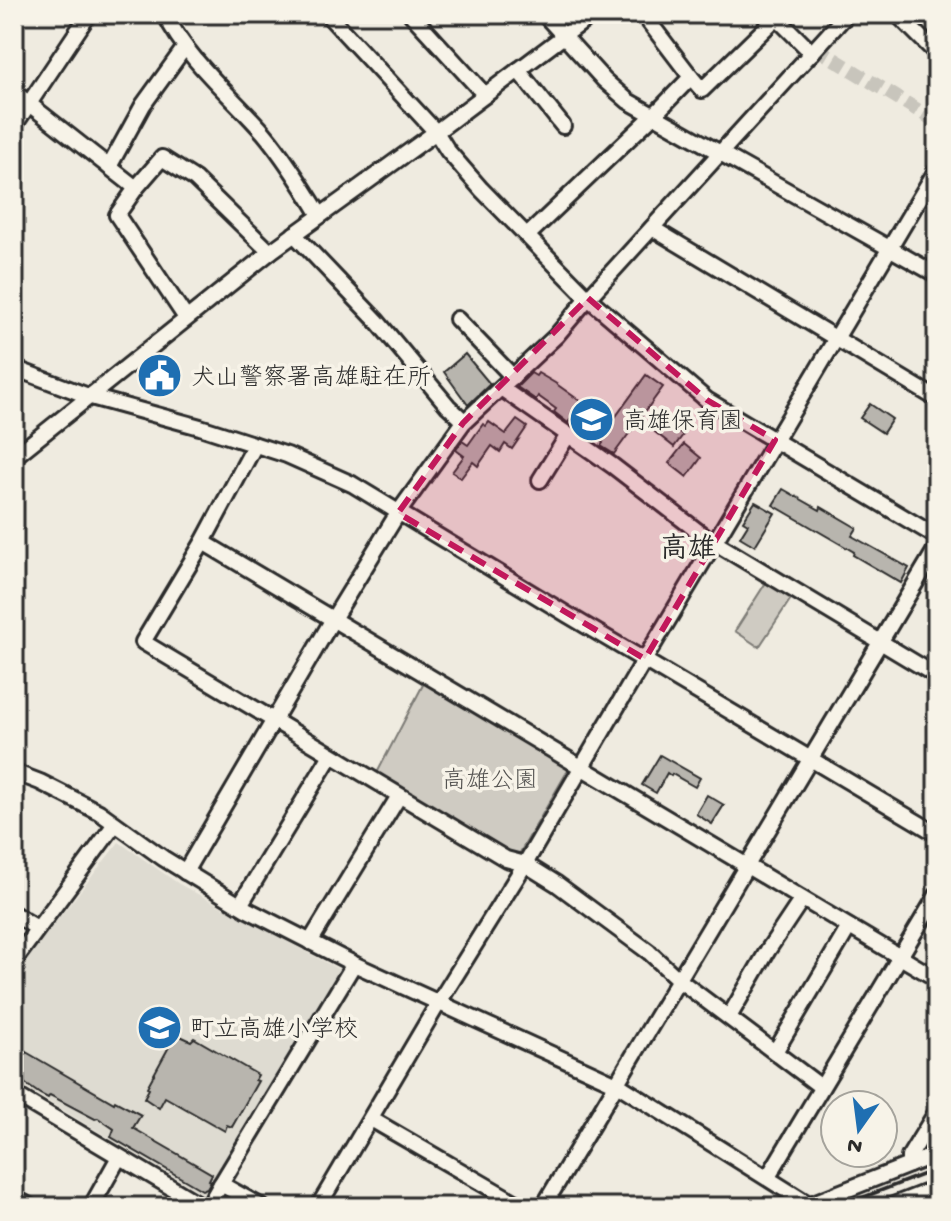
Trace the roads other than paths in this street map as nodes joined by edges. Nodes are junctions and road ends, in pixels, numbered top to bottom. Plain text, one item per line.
1 (89, 14) edge
2 (165, 14) edge
3 (327, 14) edge
4 (411, 14) edge
5 (544, 14) edge
6 (593, 14) edge
7 (643, 14) edge
8 (847, 14) edge
9 (897, 14) edge
10 (778, 16) edge
11 (563, 36) junction
12 (185, 47) junction
13 (812, 53) junction
14 (937, 54) edge
15 (518, 70) junction
16 (691, 77) junction
17 (14, 92) edge
18 (485, 95) junction
19 (29, 103) junction
20 (652, 115) junction
21 (14, 126) edge
22 (563, 126) dead end
23 (436, 132) junction
24 (720, 153) junction
25 (109, 167) junction
26 (937, 169) edge
27 (136, 188) junction
28 (320, 215) junction
29 (652, 228) junction
30 (294, 234) junction
31 (527, 236) junction
32 (889, 248) junction
33 (270, 252) junction
34 (937, 275) edge
35 (588, 298) junction
36 (186, 318) junction
37 (457, 319) dead end
38 (837, 339) junction
39 (14, 368) edge
40 (513, 377) junction
41 (501, 388) junction
42 (91, 397) junction
43 (937, 399) edge
44 (464, 421) junction
45 (568, 435) junction
46 (775, 440) junction
47 (255, 445) junction
48 (14, 457) edge
49 (540, 480) dead end
50 (398, 513) junction
51 (937, 537) edge
52 (203, 542) junction
53 (715, 543) junction
54 (937, 547) edge
55 (333, 619) junction
56 (880, 642) junction
57 (645, 659) junction
58 (937, 676) edge
59 (273, 720) junction
60 (331, 755) junction
61 (809, 759) junction
62 (581, 767) junction
63 (14, 772) edge
64 (399, 796) junction
65 (115, 824) junction
66 (937, 834) edge
67 (525, 864) junction
68 (747, 865) junction
69 (185, 872) junction
70 (937, 895) edge
71 (802, 899) junction
72 (240, 905) junction
73 (14, 914) edge
74 (849, 927) junction
75 (37, 928) junction
76 (310, 942) junction
77 (899, 957) junction
78 (14, 961) edge
79 (354, 964) junction
80 (937, 979) edge
81 (679, 980) junction
82 (439, 1002) junction
83 (729, 1017) junction
84 (775, 1052) junction
85 (617, 1084) junction
86 (821, 1087) junction
87 (14, 1094) edge
88 (937, 1111) edge
89 (371, 1119) junction
90 (937, 1154) edge
91 (119, 1157) junction
92 (909, 1165) junction
93 (768, 1177) junction
94 (221, 1184) junction
95 (937, 1188) edge
96 (14, 1197) edge
97 (808, 1206) edge
98 (31, 1207) edge
99 (91, 1207) edge
100 (206, 1207) edge
101 (262, 1207) edge
102 (318, 1207) edge
103 (523, 1207) edge
104 (543, 1207) edge
105 (888, 1207) edge

1 - 19 street
2 - 12 street
3 - 23 street
4 - 18 street
5 - 11 street
6 - 11 street
7 - 16 street
8 - 13 street
9 - 14 street
10 - 13 street
10 - 16 street
11 - 15 street
11 - 20 street
12 - 25 street
12 - 28 street
13 - 24 street
15 - 18 street
15 - 22 street
16 - 20 street
17 - 19 street
18 - 23 street
19 - 21 street
19 - 25 street
20 - 24 street
20 - 31 street
23 - 28 street
23 - 31 street
24 - 29 street
24 - 32 street
25 - 27 street
26 - 32 street
27 - 33 street
27 - 36 street
28 - 30 street
29 - 35 street
29 - 38 street
30 - 33 street
30 - 44 street
31 - 35 street
32 - 34 street
32 - 38 street
33 - 36 street
35 - 40 street
35 - 46 street
36 - 42 street
37 - 40 street
38 - 43 street
38 - 46 street
39 - 42 street
40 - 41 street
41 - 44 street
41 - 45 street
42 - 47 street
42 - 48 street
44 - 50 street
45 - 49 street
45 - 53 street
46 - 51 street
46 - 53 street
47 - 50 street
47 - 52 street
50 - 55 street
50 - 57 street
52 - 55 street
52 - 59 street
53 - 56 street
53 - 57 street
54 - 56 street
55 - 59 street
55 - 62 street
56 - 58 street
56 - 61 street
57 - 61 street
57 - 62 street
59 - 60 street
59 - 69 street
60 - 64 street
60 - 72 street
61 - 66 street
61 - 68 street
62 - 67 street
62 - 68 street
63 - 65 street
64 - 67 street
64 - 76 street
65 - 69 street
65 - 75 street
67 - 81 street
67 - 82 street
68 - 71 street
68 - 81 street
69 - 72 street
70 - 77 street
71 - 74 street
71 - 83 street
72 - 76 street
73 - 75 street
74 - 77 street
74 - 84 street
75 - 78 street
76 - 79 street
77 - 80 street
77 - 86 street
79 - 82 street
79 - 94 street
81 - 83 street
81 - 85 street
82 - 85 street
82 - 89 street
83 - 84 street
84 - 86 street
85 - 93 street
85 - 104 street
86 - 93 street
87 - 91 street
88 - 92 street
89 - 102 street
89 - 103 street
90 - 92 street
91 - 99 street
91 - 100 street
92 - 97 street
93 - 97 street
94 - 100 street
94 - 101 street
95 - 105 street
96 - 98 street

